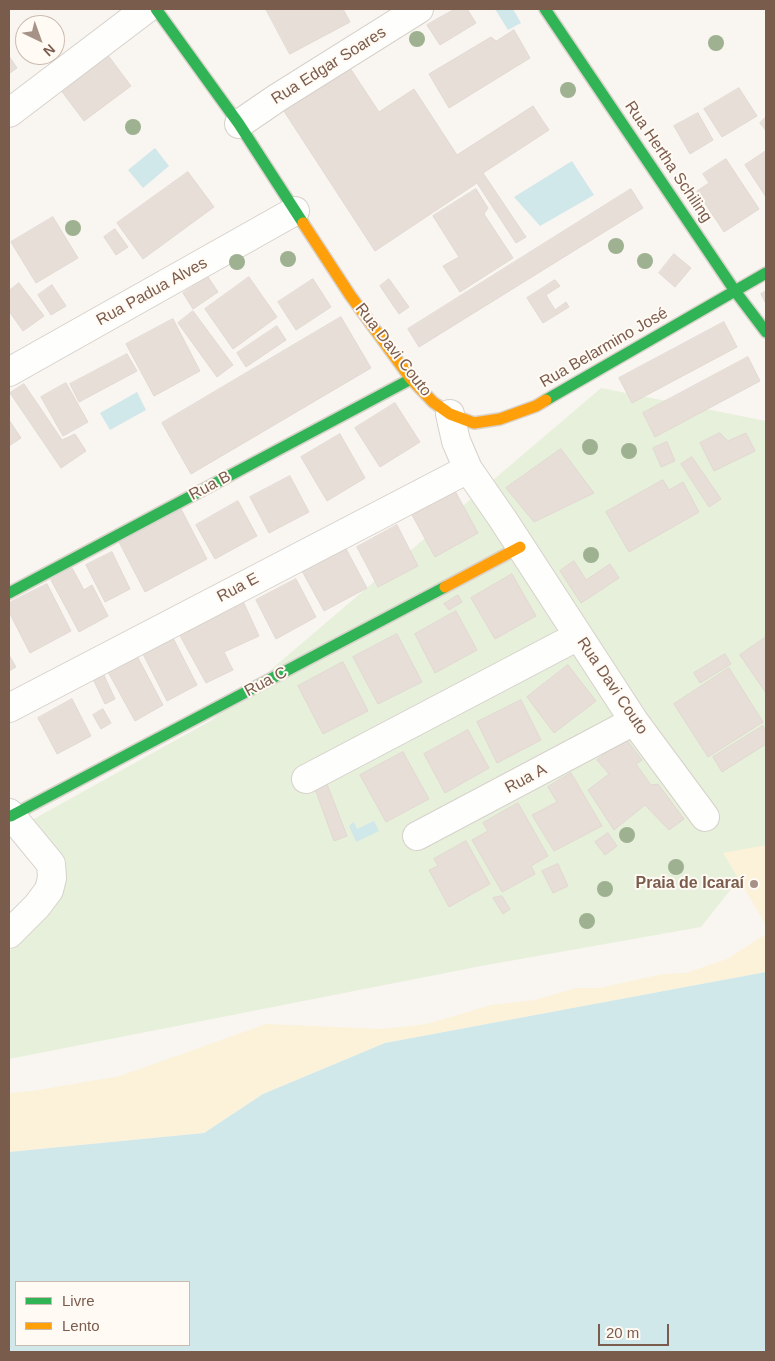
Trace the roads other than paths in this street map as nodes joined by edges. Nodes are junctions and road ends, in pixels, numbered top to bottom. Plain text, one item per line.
1 (146, 9) edge
2 (156, 9) edge
3 (419, 9) edge
4 (545, 9) edge
5 (9, 113) edge
6 (239, 124) junction
7 (295, 212) junction
8 (766, 273) edge
9 (735, 291) junction
10 (766, 332) edge
11 (9, 372) edge
12 (411, 380) junction
13 (450, 414) junction
14 (468, 468) junction
15 (520, 547) junction
16 (9, 592) edge
17 (578, 636) junction
18 (9, 708) edge
19 (634, 720) junction
20 (306, 779) dead end
21 (10, 815) edge
22 (705, 817) dead end
23 (417, 836) dead end
24 (9, 934) edge

1 - 5 street
2 - 6 street, Rua Davi Couto
3 - 6 street, Rua Edgar Soares
4 - 9 street, Rua Hertha Schiling
6 - 7 street, Rua Davi Couto
7 - 11 street, Rua Padua Alves
7 - 12 street, Rua Davi Couto
8 - 9 street, Rua Belarmino José
9 - 10 street, Rua Hertha Schiling
9 - 13 street, Rua Belarmino José
12 - 13 street, Rua Davi Couto
12 - 16 street, Rua B
13 - 14 street, Rua Davi Couto
14 - 15 street, Rua Davi Couto
14 - 18 street, Rua E
15 - 17 street, Rua Davi Couto
15 - 21 street, Rua C
17 - 19 street, Rua Davi Couto
17 - 20 street
19 - 22 street, Rua Davi Couto
19 - 23 street, Rua A
21 - 24 street

